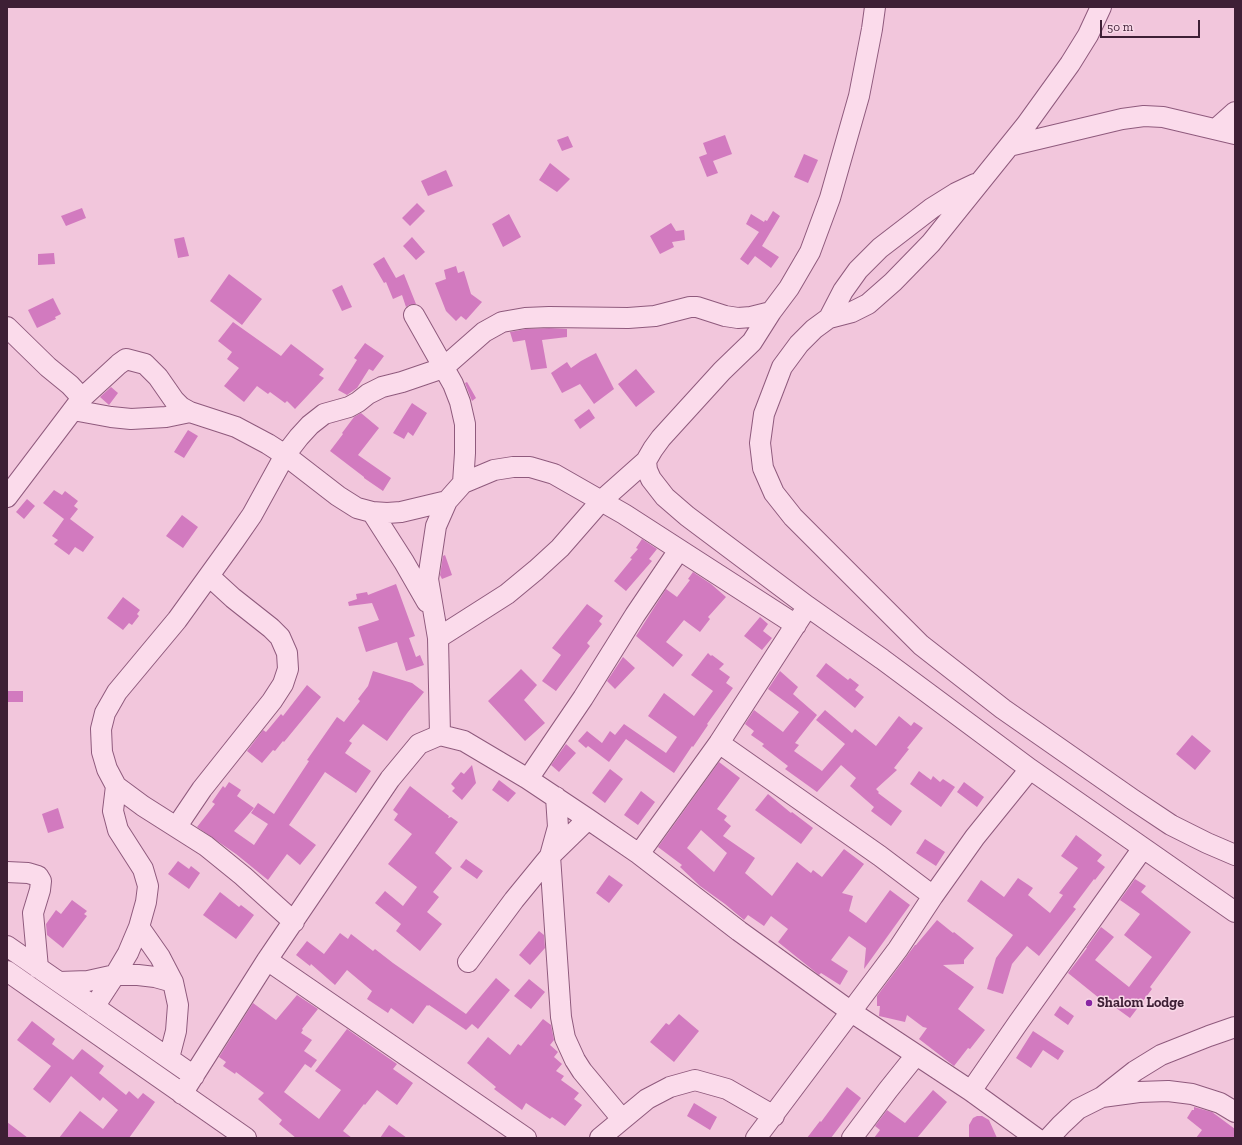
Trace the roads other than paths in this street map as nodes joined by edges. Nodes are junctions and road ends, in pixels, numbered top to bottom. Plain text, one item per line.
1 (875, 7) edge
2 (1101, 7) edge
3 (1235, 112) edge
4 (1216, 130) junction
5 (1235, 134) edge
6 (1010, 146) junction
7 (982, 180) junction
8 (771, 312) junction
9 (414, 315) dead end
10 (829, 318) junction
11 (7, 328) edge
12 (443, 368) junction
13 (77, 404) junction
14 (190, 412) junction
15 (285, 455) junction
16 (646, 460) junction
17 (16, 474) edge
18 (463, 483) junction
19 (7, 497) edge
20 (447, 500) junction
21 (602, 501) junction
22 (372, 512) junction
23 (401, 512) junction
24 (391, 540) junction
25 (679, 550) junction
26 (209, 576) junction
27 (807, 606) junction
28 (433, 613) junction
29 (796, 625) junction
30 (438, 638) junction
31 (440, 735) junction
32 (719, 743) junction
33 (1030, 769) junction
34 (528, 779) junction
35 (116, 786) junction
36 (556, 797) junction
37 (588, 819) junction
38 (177, 826) junction
39 (1143, 848) junction
40 (639, 854) junction
41 (1235, 855) edge
42 (550, 856) junction
43 (7, 872) edge
44 (933, 896) junction
45 (1235, 912) edge
46 (294, 922) junction
47 (139, 927) junction
48 (7, 946) edge
49 (267, 960) junction
50 (468, 962) dead end
51 (38, 968) junction
52 (7, 971) edge
53 (115, 976) junction
54 (59, 982) junction
55 (173, 982) junction
56 (94, 1007) junction
57 (850, 1012) junction
58 (1235, 1027) edge
59 (916, 1056) junction
60 (169, 1058) junction
61 (194, 1076) junction
62 (971, 1091) junction
63 (182, 1094) junction
64 (1102, 1097) junction
65 (1235, 1112) edge
66 (774, 1116) junction
67 (622, 1119) junction
68 (237, 1136) edge
69 (526, 1138) edge
70 (600, 1138) edge
71 (756, 1138) edge
72 (852, 1138) edge
73 (1036, 1138) edge
74 (1049, 1138) edge

1 - 8 street
2 - 6 street
3 - 4 street
4 - 5 street
4 - 6 street
6 - 7 street
7 - 10 street
7 - 10 street
8 - 12 street
8 - 16 street
9 - 12 street
10 - 41 street
11 - 13 street
12 - 15 street
12 - 18 street
13 - 14 street
13 - 14 street
13 - 17 street
14 - 15 street
15 - 22 street
15 - 26 street
16 - 21 street
16 - 27 street
17 - 19 street
18 - 20 street
18 - 21 street
20 - 23 street
20 - 28 street
21 - 25 street
21 - 30 street
22 - 23 street
22 - 24 street
23 - 24 street
24 - 28 street
25 - 29 street
25 - 34 street
26 - 35 street
26 - 38 street
27 - 29 street
27 - 33 street
28 - 30 street
29 - 32 street
30 - 31 street
31 - 34 street
31 - 46 street
32 - 40 street
32 - 44 street
33 - 39 street
33 - 44 street
34 - 36 street
35 - 38 street
35 - 47 street
36 - 37 street
36 - 42 street
37 - 40 street
37 - 42 street
38 - 46 street
39 - 45 street
39 - 62 street
40 - 57 street
42 - 50 street
42 - 67 street
43 - 51 street
44 - 57 street
46 - 49 street
47 - 53 street
47 - 55 street
48 - 51 street
49 - 61 street
49 - 69 street
51 - 54 street
52 - 63 street
53 - 54 street
53 - 55 street
53 - 56 street
54 - 56 street
55 - 60 street
56 - 60 street
57 - 59 street
57 - 66 street
58 - 64 street
59 - 62 street
59 - 72 street
60 - 61 street
61 - 63 street
62 - 73 street
63 - 68 street
64 - 65 street
64 - 74 street
66 - 67 street
66 - 71 street
67 - 70 street

